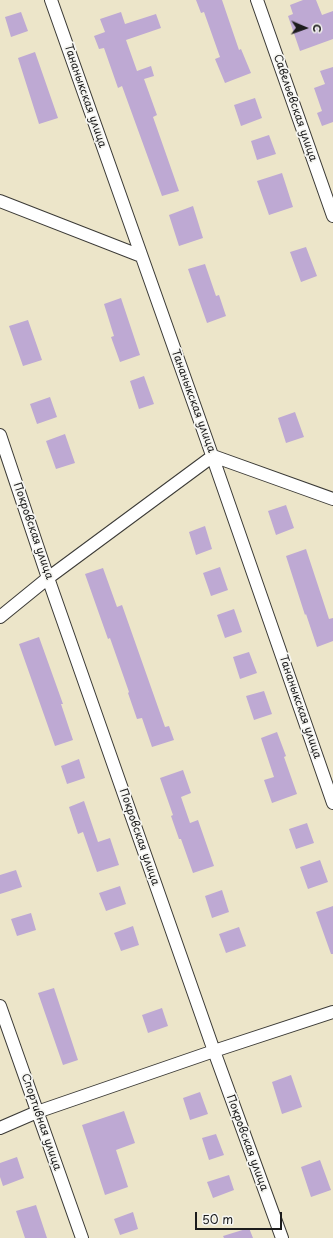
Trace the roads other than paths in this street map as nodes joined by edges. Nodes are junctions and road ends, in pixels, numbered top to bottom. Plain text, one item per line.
1 (51, 0) edge
2 (257, 0) edge
3 (0, 201) edge
4 (333, 216) edge
5 (141, 256) junction
6 (0, 435) edge
7 (213, 456) junction
8 (333, 500) edge
9 (48, 578) junction
10 (0, 616) edge
11 (333, 803) edge
12 (0, 1006) edge
13 (333, 1012) edge
14 (214, 1051) junction
15 (37, 1112) junction
16 (0, 1128) edge
17 (82, 1238) edge
18 (282, 1238) edge

1 - 5 street, Тананыкская улица
2 - 4 street, Савельевская улица
3 - 5 street
5 - 7 street, Тананыкская улица
6 - 9 street, Покровская улица
7 - 8 street
7 - 9 street
7 - 11 street, Тананыкская улица
9 - 10 street
9 - 14 street, Покровская улица
12 - 15 street, Спортивная улица
13 - 14 street
14 - 15 street
14 - 18 street, Покровская улица
15 - 16 street
15 - 17 street, Спортивная улица

